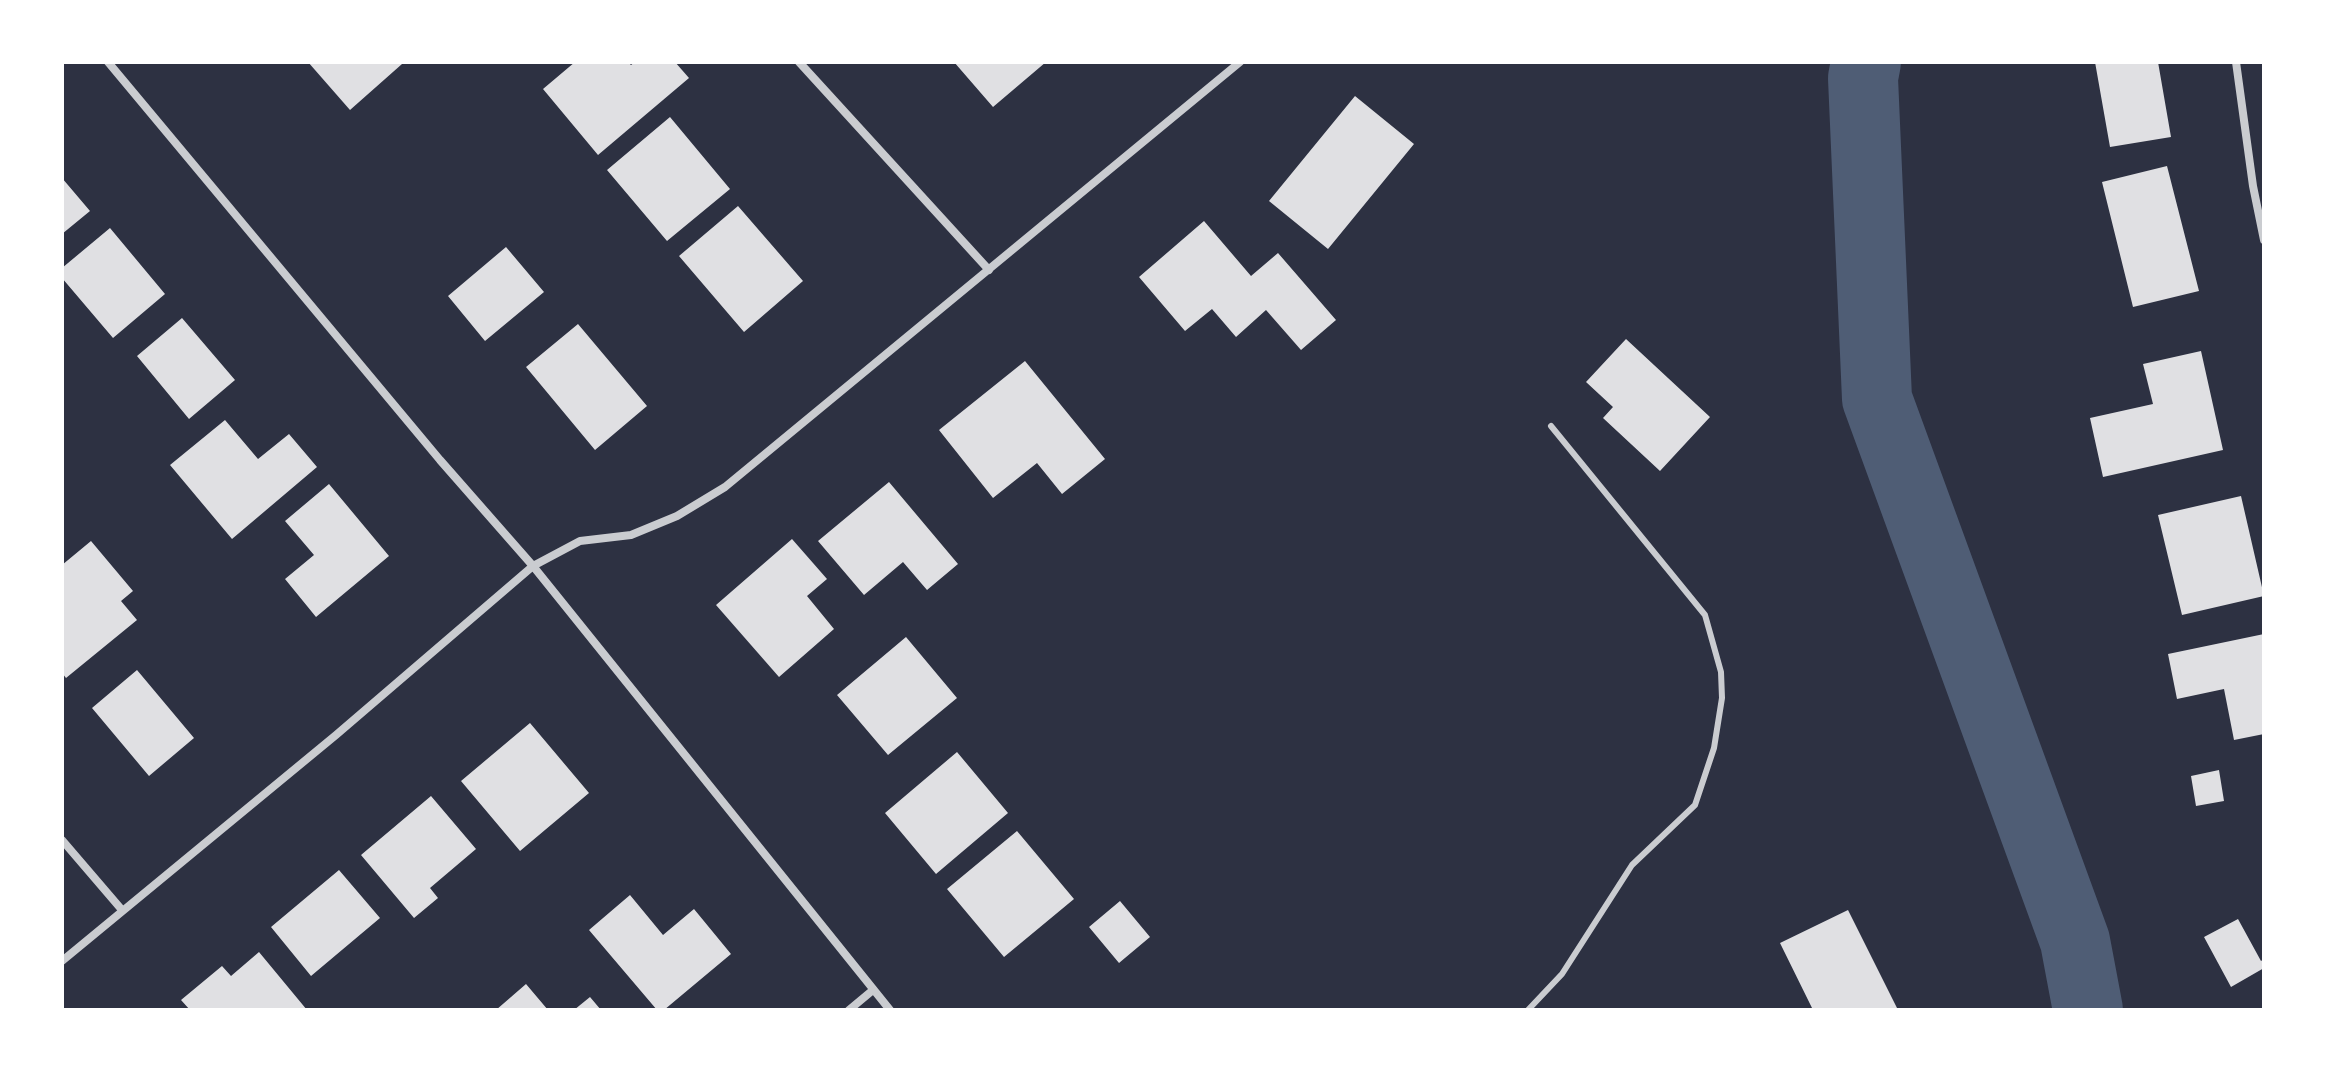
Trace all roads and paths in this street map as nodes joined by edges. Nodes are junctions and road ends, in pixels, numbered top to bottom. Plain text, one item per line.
1 (108, 62) edge
2 (799, 62) edge
3 (1240, 62) edge
4 (2236, 62) edge
5 (2264, 240) edge
6 (989, 270) junction
7 (1551, 426) dead end
8 (533, 566) junction
9 (62, 840) edge
10 (122, 910) junction
11 (62, 961) edge
12 (873, 990) junction
13 (849, 1010) edge
14 (890, 1010) edge
15 (1528, 1010) edge

1 - 8 street
2 - 6 street
3 - 6 street
4 - 5 street
6 - 8 street
7 - 15 lane
8 - 10 street
8 - 12 street
9 - 10 street
10 - 11 street
12 - 13 street
12 - 14 street

